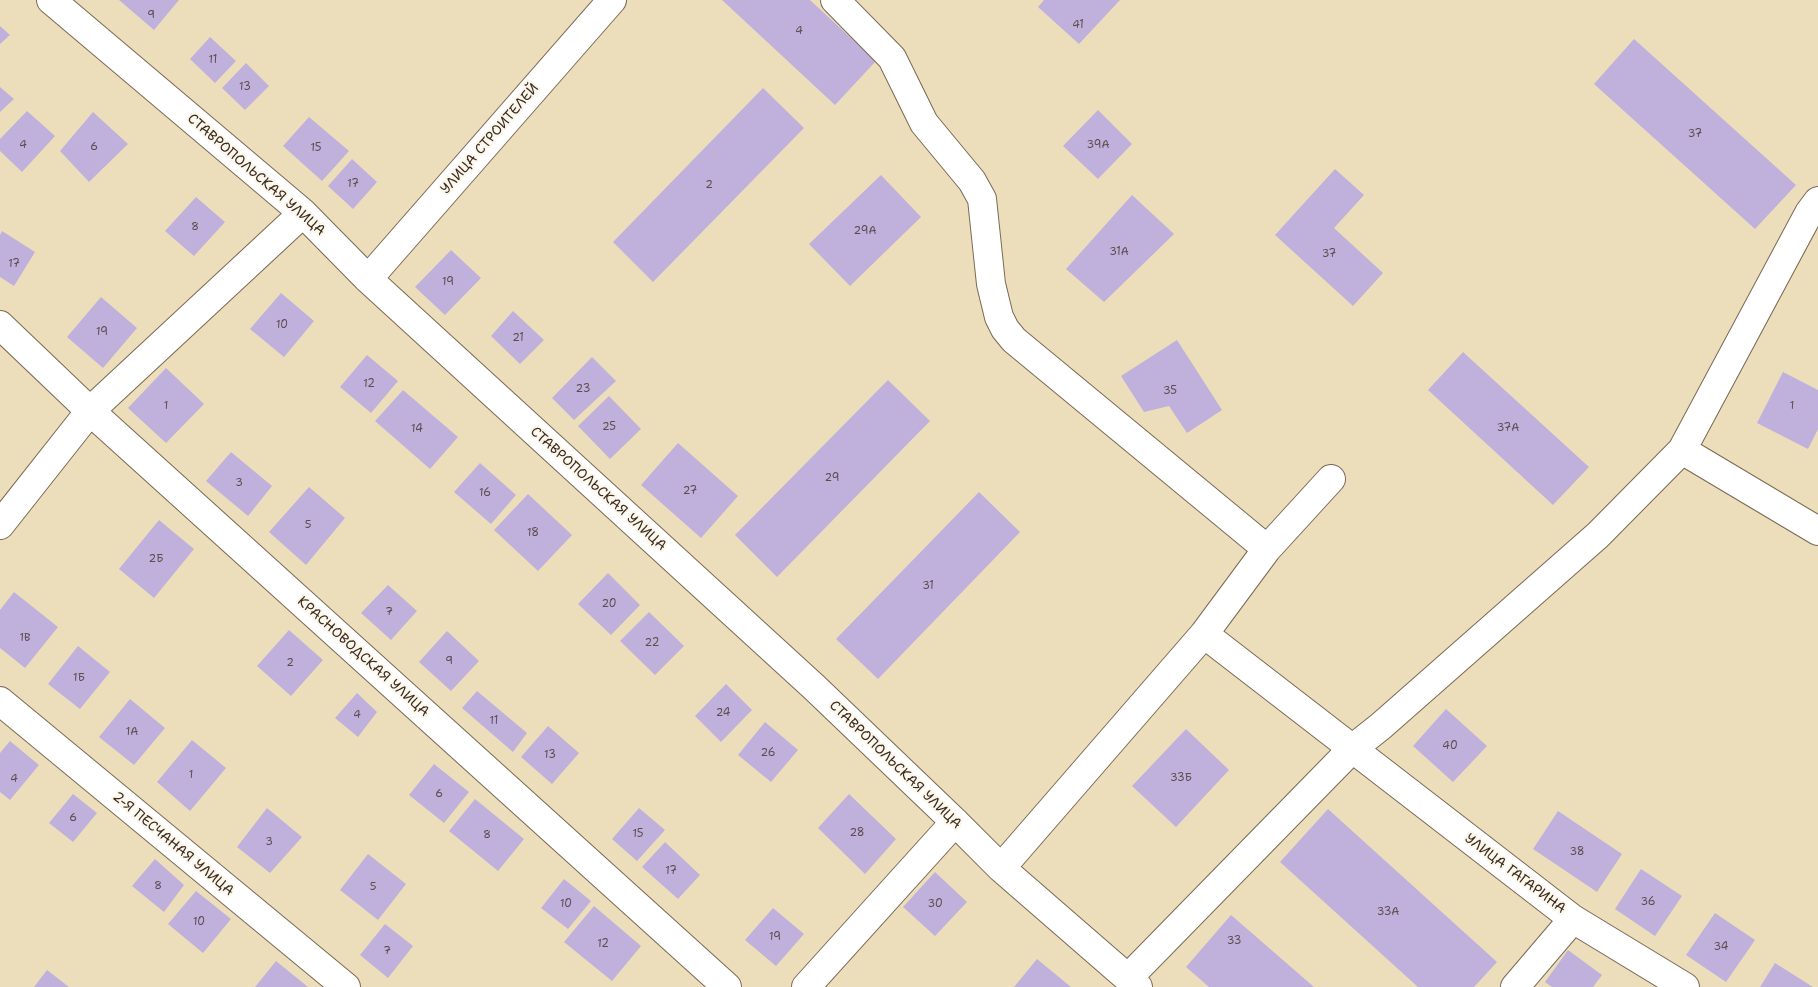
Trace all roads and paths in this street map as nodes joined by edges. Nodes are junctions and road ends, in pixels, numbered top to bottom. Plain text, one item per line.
1 (51, 0) edge
2 (612, 0) edge
3 (835, 0) edge
4 (1818, 201) edge
5 (303, 213) junction
6 (368, 279) junction
7 (0, 325) edge
8 (90, 411) junction
9 (1682, 450) junction
10 (1331, 479) dead end
11 (0, 525) edge
12 (1818, 531) edge
13 (1266, 549) junction
14 (1204, 634) junction
15 (0, 701) edge
16 (1352, 749) junction
17 (955, 822) junction
18 (1001, 868) junction
19 (1574, 919) junction
20 (1133, 982) edge
21 (346, 987) edge
22 (727, 987) edge
23 (806, 987) edge
24 (1514, 987) edge
25 (1685, 987) edge

1 - 5 street, СТАВРОПОЛЬСКАЯ УЛИЦА
2 - 6 street, УЛИЦА СТРОИТЕЛЕЙ
3 - 13 street
4 - 9 street
5 - 6 street, СТАВРОПОЛЬСКАЯ УЛИЦА
5 - 8 street
6 - 17 street, СТАВРОПОЛЬСКАЯ УЛИЦА
7 - 8 street, КРАСНОВОДСКАЯ УЛИЦА
8 - 11 street
8 - 22 street, КРАСНОВОДСКАЯ УЛИЦА
9 - 12 street
9 - 16 street
10 - 13 street
13 - 14 street
14 - 16 street, УЛИЦА ГАГАРИНА
14 - 18 street
15 - 21 street, 2-Я ПЕСЧАНАЯ УЛИЦА
16 - 19 street, УЛИЦА ГАГАРИНА
16 - 20 street
17 - 18 street, СТАВРОПОЛЬСКАЯ УЛИЦА
17 - 23 street
18 - 20 street, СТАВРОПОЛЬСКАЯ УЛИЦА
19 - 24 street
19 - 25 street, УЛИЦА ГАГАРИНА

